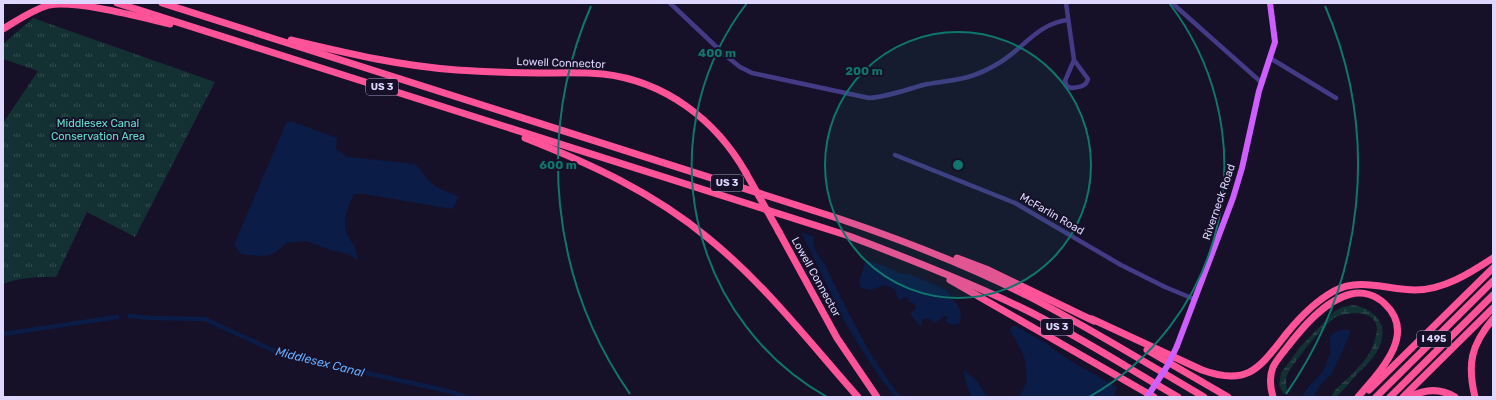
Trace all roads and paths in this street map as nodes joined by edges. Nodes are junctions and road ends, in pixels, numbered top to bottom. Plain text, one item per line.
1 (117, 3) edge
2 (162, 3) edge
3 (670, 3) edge
4 (1066, 3) edge
5 (1172, 3) edge
6 (1270, 3) edge
7 (1068, 20) junction
8 (227, 24) junction
9 (3, 30) edge
10 (228, 38) junction
11 (1270, 58) junction
12 (1074, 60) junction
13 (1262, 83) junction
14 (1336, 98) dead end
15 (473, 116) junction
16 (895, 155) dead end
17 (902, 240) junction
18 (1493, 258) edge
19 (930, 267) junction
20 (1493, 268) edge
21 (1493, 281) edge
22 (1493, 295) edge
23 (1194, 299) junction
24 (1493, 308) edge
25 (1493, 319) edge
26 (1092, 320) junction
27 (858, 397) edge
28 (877, 397) edge
29 (1147, 397) edge
30 (1154, 397) edge
31 (1178, 397) edge
32 (1204, 397) edge
33 (1228, 397) edge
34 (1273, 397) edge
35 (1358, 397) edge
36 (1363, 397) edge
37 (1376, 397) edge
38 (1390, 397) edge
39 (1403, 397) edge
40 (1410, 397) edge
41 (1455, 397) edge
42 (1475, 397) edge

1 - 10 highway, US 3
2 - 8 highway, US 3
3 - 7 street
4 - 7 street
5 - 13 street
6 - 11 main road, Riverneck Road
7 - 12 street
8 - 17 highway, US 3
8 - 28 highway, Lowell Connector, bridge
9 - 10 highway
10 - 15 highway, US 3
11 - 13 main road, Riverneck Road
11 - 14 street
12 - 12 street
13 - 23 main road, Riverneck Road
15 - 19 highway, US 3
15 - 27 highway
16 - 23 street, McFarlin Road
17 - 26 highway
17 - 32 highway, US 3
18 - 26 highway
19 - 30 highway
19 - 31 highway, US 3
20 - 36 highway
21 - 37 highway, I 495
22 - 38 highway, I 495
23 - 29 main road, Riverneck Road, bridge
24 - 39 highway
25 - 42 highway
26 - 33 highway
34 - 35 highway
40 - 41 highway

